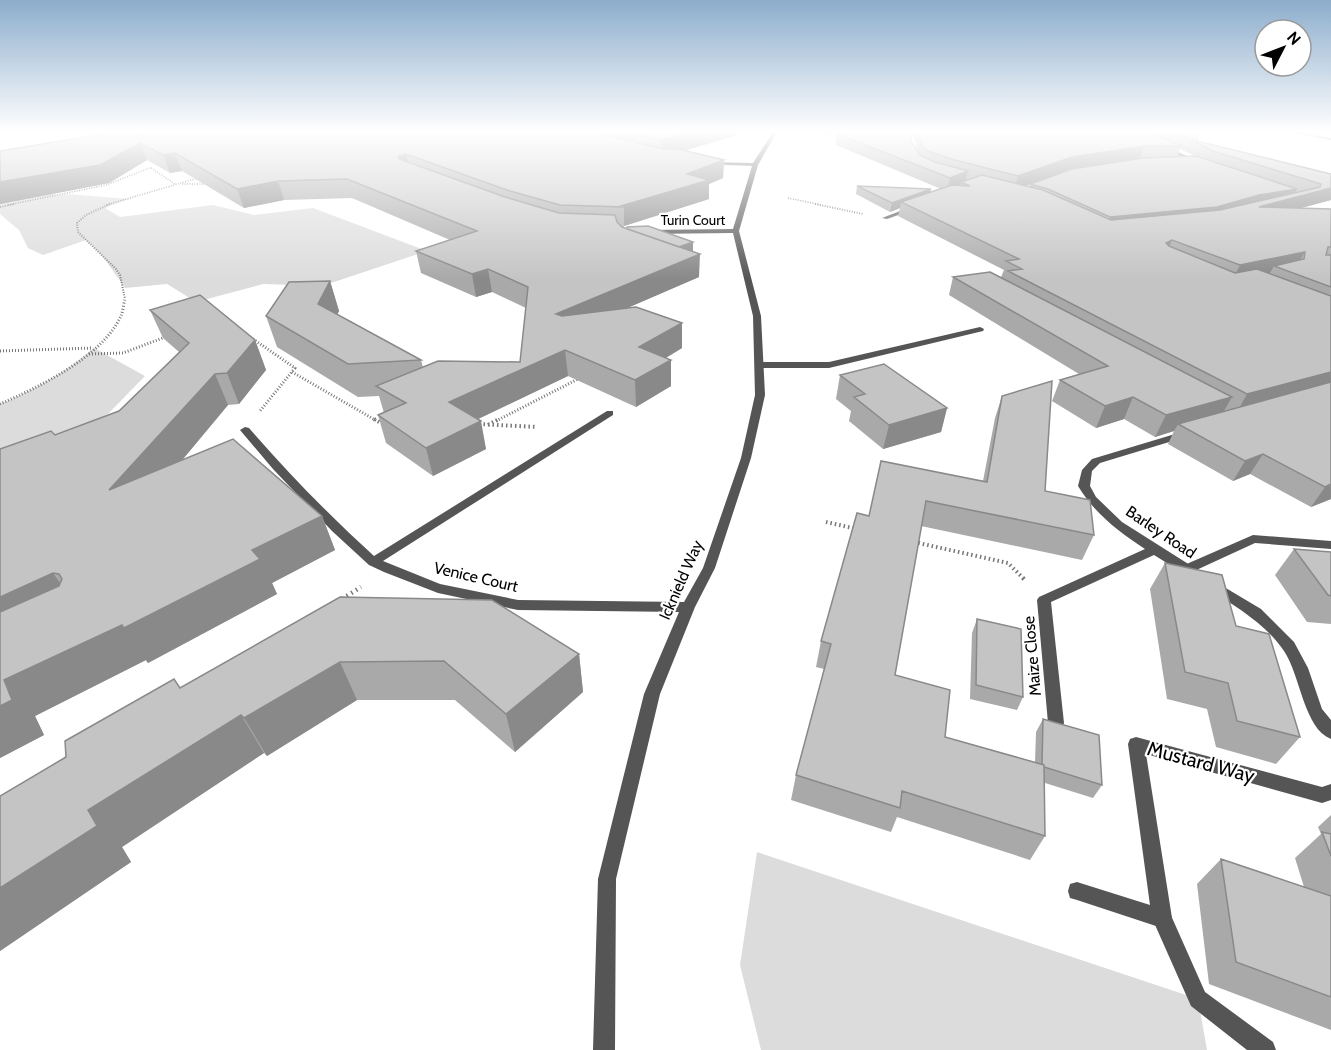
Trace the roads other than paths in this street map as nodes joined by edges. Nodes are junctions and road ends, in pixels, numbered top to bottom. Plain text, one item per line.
1 (750, 181) edge
2 (924, 204) edge
3 (885, 218) road end
4 (642, 231) edge
5 (736, 231) junction
6 (980, 329) dead end
7 (760, 365) junction
8 (610, 413) dead end
9 (1202, 429) edge
10 (245, 430) road end
11 (1331, 545) edge
12 (1156, 549) junction
13 (373, 562) junction
14 (1186, 569) junction
15 (688, 607) junction
16 (1056, 723) edge
17 (1331, 732) edge
18 (1331, 792) edge
19 (1077, 891) dead end
20 (1162, 918) junction
21 (604, 1050) edge
22 (1265, 1050) edge

1 - 5 street, Icknield Way
2 - 3 street
4 - 5 street, Turin Court
5 - 7 street, Icknield Way
6 - 7 street
7 - 15 street, Icknield Way
8 - 13 street
9 - 12 street, Barley Road
10 - 13 street, Venice Court
11 - 14 street
12 - 14 street, Barley Road
12 - 16 street, Maize Close
13 - 15 street, Venice Court
14 - 17 street, Barley Road
15 - 21 street, Icknield Way
18 - 20 street, Mustard Way
19 - 20 street
20 - 22 street, Mustard Way

